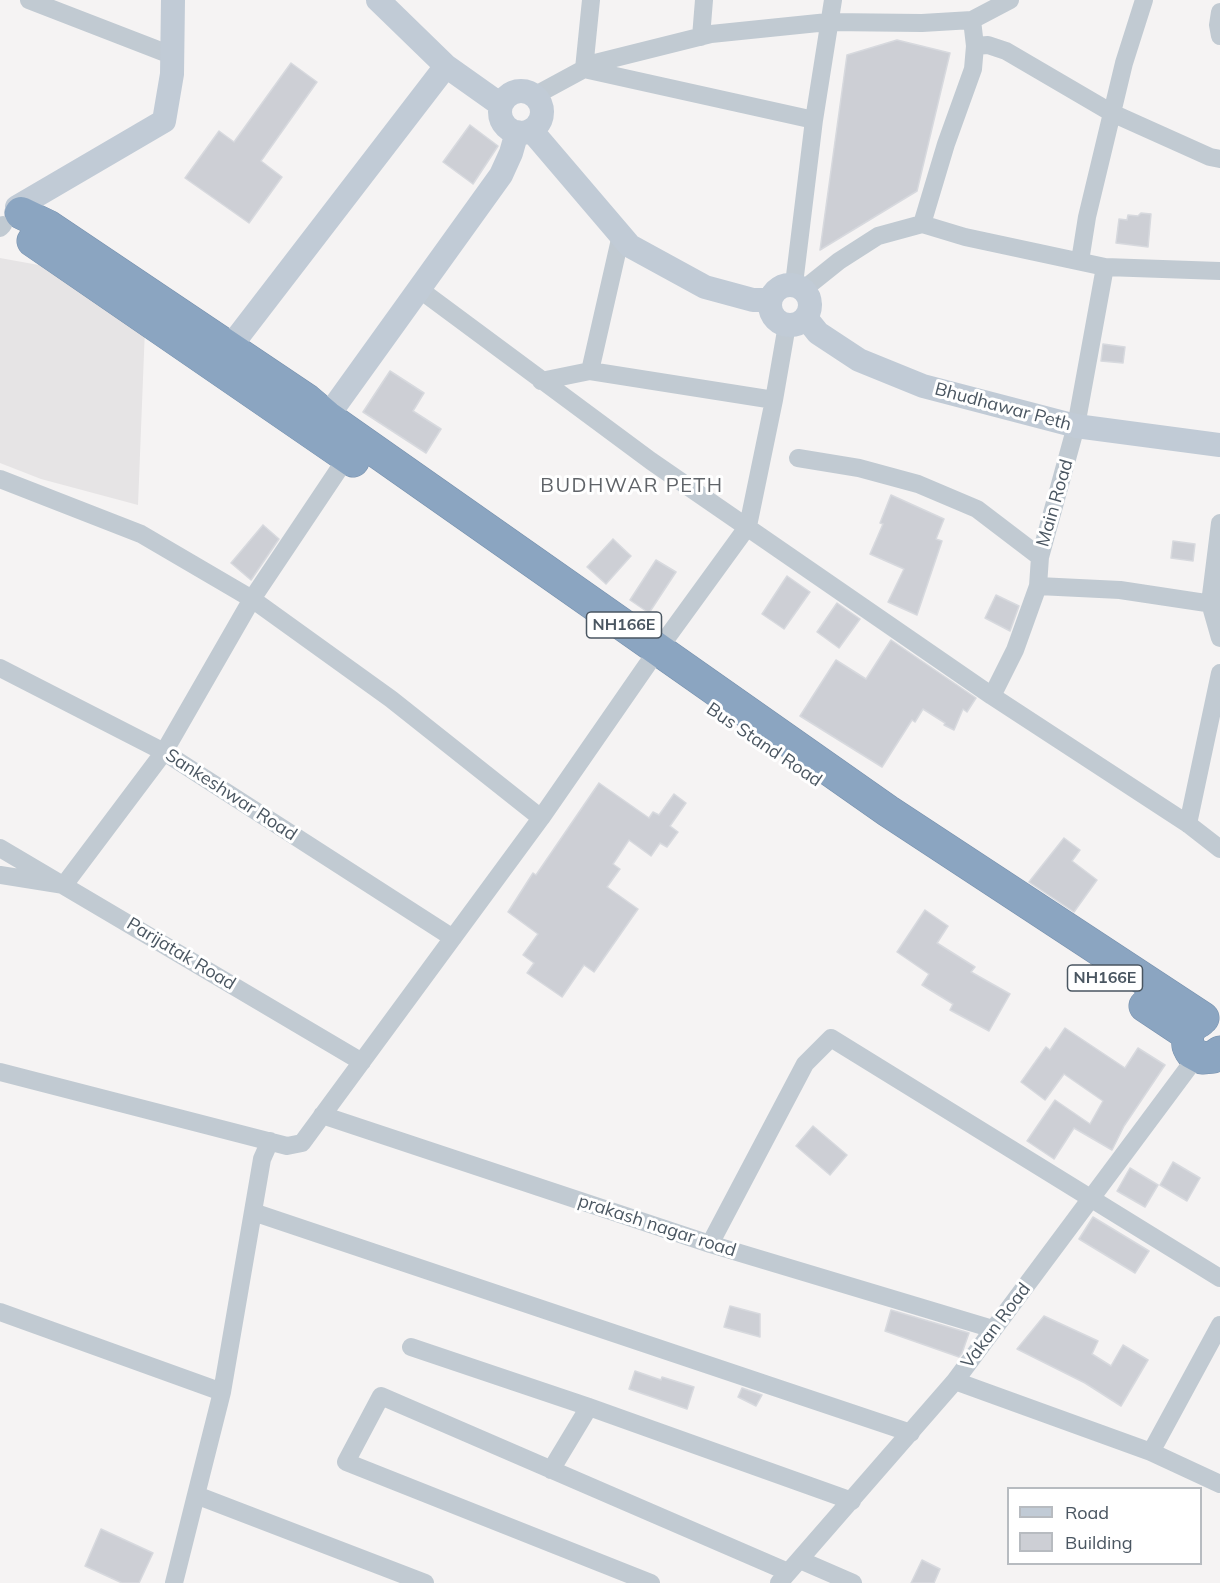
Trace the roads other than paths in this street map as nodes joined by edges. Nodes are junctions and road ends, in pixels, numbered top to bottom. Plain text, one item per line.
1 (29, 0) edge
2 (173, 0) edge
3 (591, 0) edge
4 (704, 0) edge
5 (833, 0) edge
6 (1010, 0) edge
7 (1144, 0) edge
8 (380, 1) edge
9 (1220, 12) edge
10 (972, 20) junction
11 (828, 22) junction
12 (1220, 36) edge
13 (701, 37) junction
14 (975, 46) junction
15 (171, 55) junction
16 (446, 66) junction
17 (584, 69) junction
18 (534, 96) junction
19 (501, 105) junction
20 (1112, 113) junction
21 (814, 120) junction
22 (524, 131) junction
23 (1220, 159) edge
24 (6, 214) edge
25 (922, 224) junction
26 (621, 235) junction
27 (1080, 261) junction
28 (1105, 267) junction
29 (1220, 271) edge
30 (799, 287) junction
31 (419, 290) junction
32 (770, 300) junction
33 (796, 321) junction
34 (222, 357) junction
35 (590, 371) junction
36 (541, 381) junction
37 (774, 400) junction
38 (327, 417) junction
39 (1076, 426) junction
40 (1220, 445) edge
41 (346, 457) junction
42 (798, 458) dead end
43 (0, 479) edge
44 (1220, 523) edge
45 (748, 526) junction
46 (1040, 557) junction
47 (1038, 586) junction
48 (252, 599) junction
49 (1215, 604) edge
50 (1220, 638) edge
51 (658, 650) junction
52 (0, 668) edge
53 (1220, 673) edge
54 (992, 696) junction
55 (164, 752) junction
56 (541, 818) junction
57 (1188, 824) junction
58 (0, 848) edge
59 (1220, 849) edge
60 (0, 875) edge
61 (64, 885) junction
62 (453, 938) junction
63 (1209, 1043) edge
64 (362, 1062) junction
65 (0, 1072) edge
66 (322, 1115) junction
67 (270, 1142) junction
68 (1092, 1198) junction
69 (253, 1212) junction
70 (710, 1244) junction
71 (1220, 1278) edge
72 (0, 1312) edge
73 (1220, 1325) edge
74 (993, 1329) junction
75 (411, 1347) dead end
76 (956, 1381) junction
77 (222, 1392) junction
78 (589, 1407) junction
79 (911, 1433) junction
80 (1151, 1452) junction
81 (551, 1470) junction
82 (1220, 1484) edge
83 (196, 1495) junction
84 (852, 1501) junction
85 (789, 1572) edge
86 (174, 1583) edge
87 (426, 1583) edge
88 (651, 1583) edge
89 (853, 1583) edge

1 - 15 street
2 - 15 street
3 - 17 street
4 - 13 street
5 - 11 street
6 - 10 street
7 - 20 street
8 - 16 street
9 - 12 street
10 - 11 street
10 - 14 street
11 - 13 street
11 - 21 street
13 - 17 street
14 - 20 street
14 - 25 street
15 - 24 street
16 - 19 street
16 - 34 street
17 - 18 street
17 - 21 street
18 - 19 street
18 - 22 street
19 - 22 street
20 - 23 street
20 - 27 street
21 - 30 street
22 - 26 street
22 - 31 street
24 - 34 highway, NH166E
25 - 27 street
25 - 30 street
26 - 32 street
26 - 35 street
27 - 28 street
28 - 29 street
28 - 39 street, Main Road
30 - 32 street
30 - 33 street
31 - 36 street
31 - 38 street
32 - 33 street
33 - 37 street
33 - 39 street, Bhudhawar Peth
34 - 38 highway, NH166E
34 - 41 highway, NH166E
35 - 36 street
35 - 37 street
36 - 45 street
37 - 45 street
38 - 51 highway, NH166E
39 - 40 street, Bhudhawar Peth
39 - 46 street, Main Road
41 - 48 street
41 - 51 highway, Bus Stand Road / NH166E
42 - 46 street
43 - 48 street
44 - 49 street
45 - 51 street
45 - 54 street
46 - 47 street, Main Road
47 - 49 street
47 - 54 street, Main Road
48 - 55 street
48 - 56 street
49 - 50 street
51 - 56 street
51 - 63 highway, NH166E
51 - 63 highway, Bus Stand Road / NH166E
52 - 55 street, Sankeshwar Road
53 - 57 street
54 - 57 street
55 - 61 street
55 - 62 street, Sankeshwar Road
56 - 62 street
57 - 59 street
58 - 61 street, Parijatak Road
60 - 61 street
61 - 64 street, Parijatak Road
62 - 64 street
63 - 68 street, Vakan Road
64 - 66 street
65 - 67 street
66 - 67 street
66 - 70 street, prakash nagar road
67 - 69 street
68 - 70 street
68 - 71 street
68 - 74 street, Vakan Road
69 - 77 street
69 - 79 street
70 - 74 street, prakash nagar road
72 - 77 street
73 - 80 street
74 - 76 street, Vakan Road
75 - 78 street
76 - 79 street, Vakan Road
76 - 80 street
77 - 83 street
78 - 81 street
78 - 84 street
79 - 84 street, Vakan Road
80 - 82 street
81 - 85 street
81 - 88 street
83 - 86 street
83 - 87 street
84 - 85 street, Vakan Road
85 - 89 street

